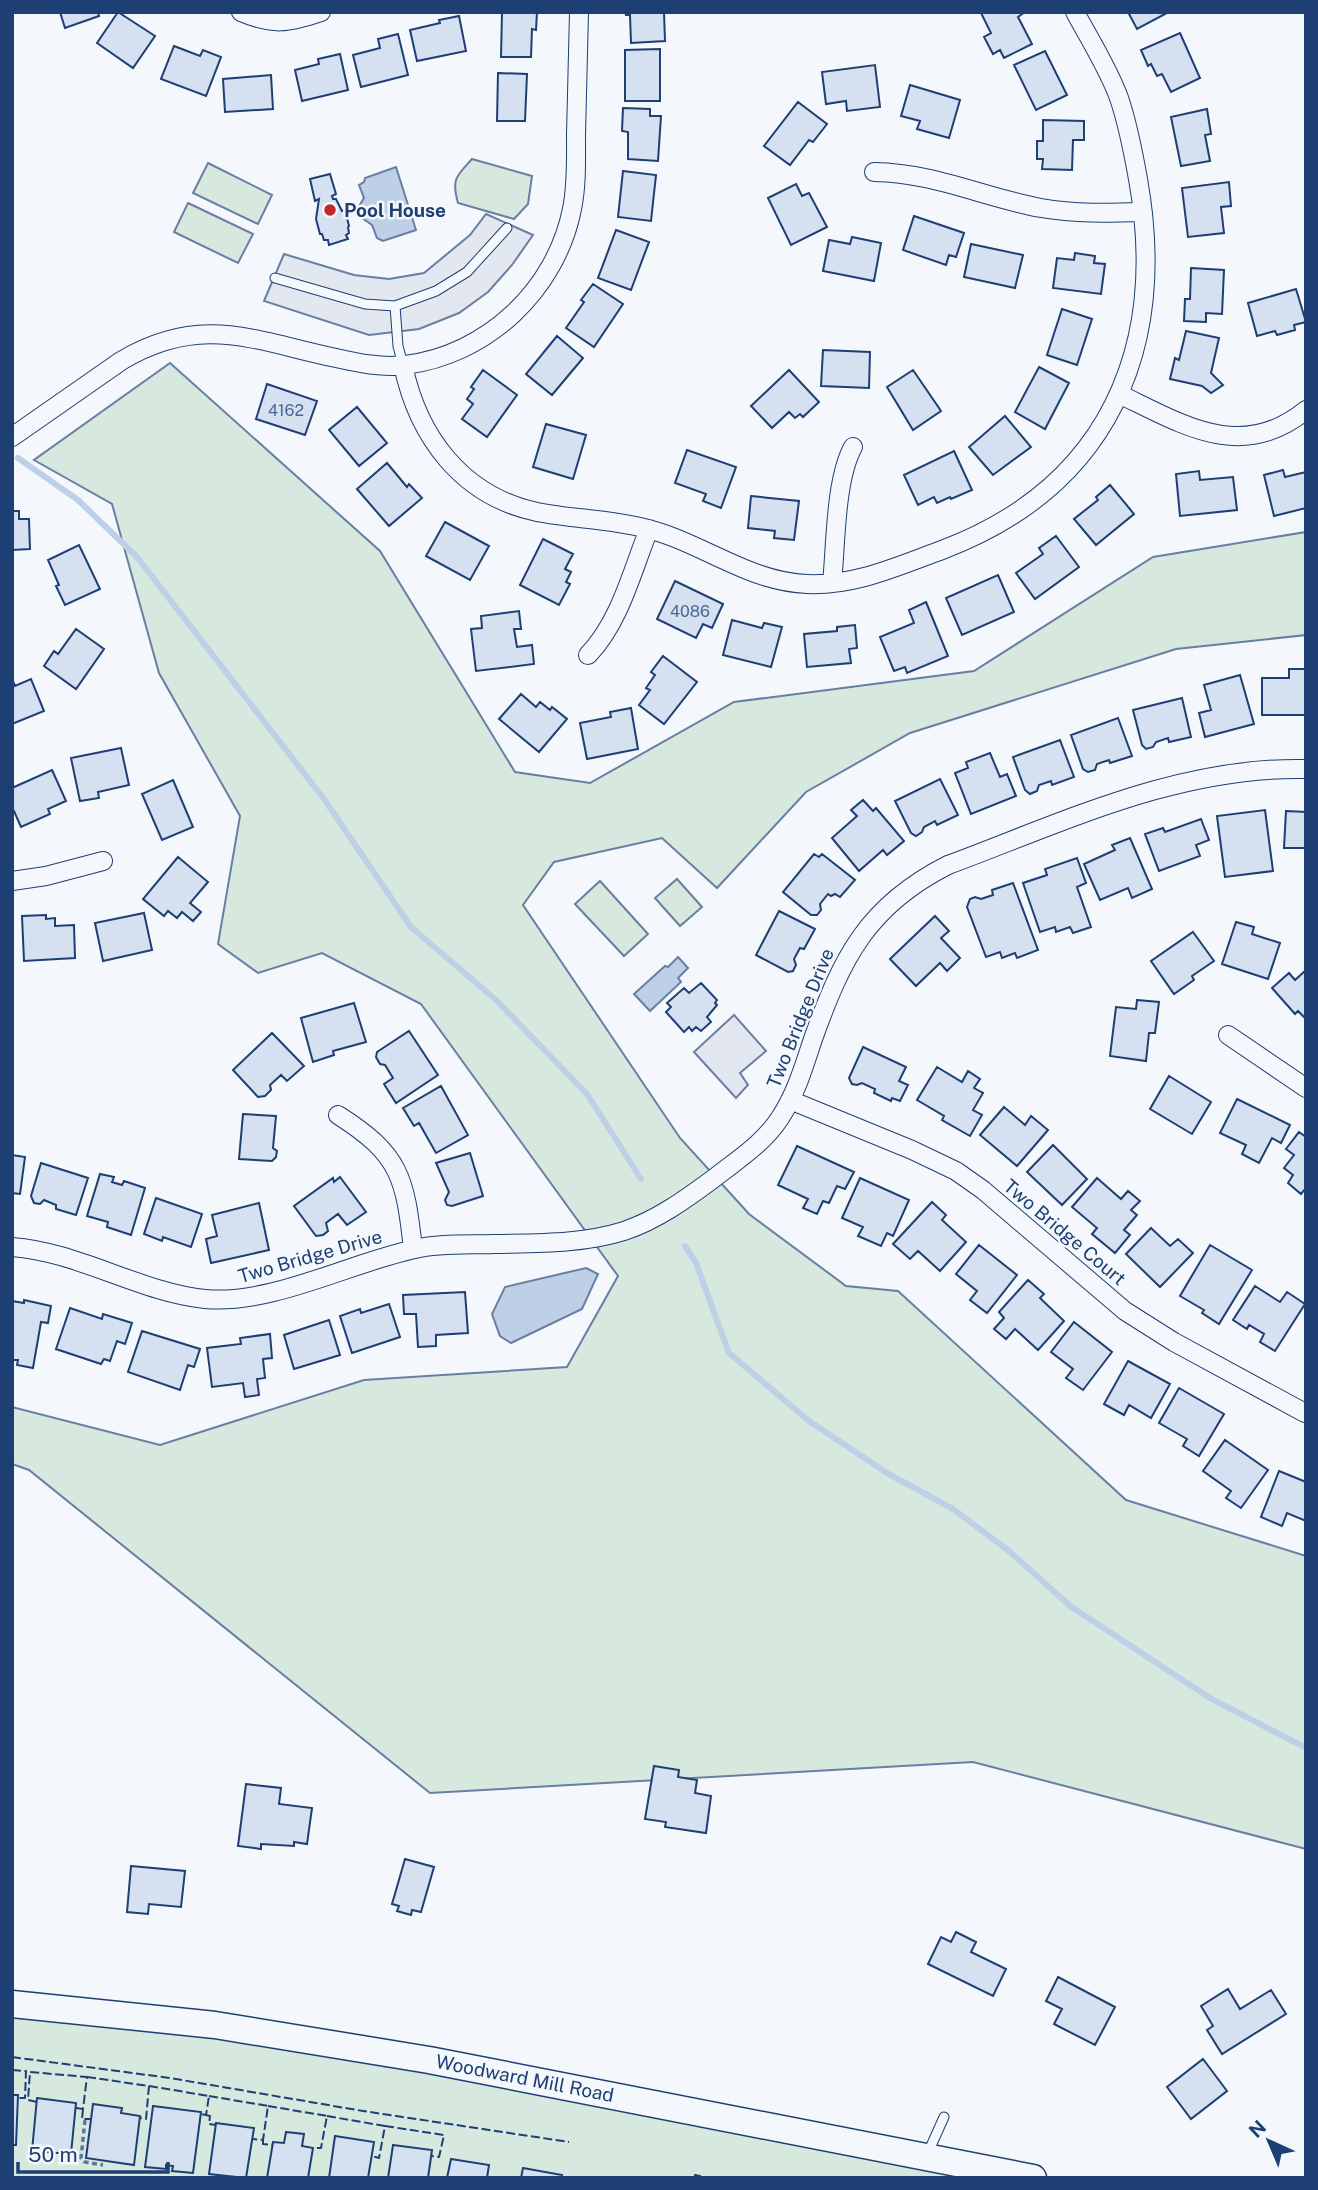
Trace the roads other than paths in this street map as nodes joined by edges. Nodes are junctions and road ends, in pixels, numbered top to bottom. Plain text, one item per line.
1 (241, 12) edge
2 (321, 12) edge
3 (579, 12) edge
4 (1075, 12) edge
5 (874, 172) dead end
6 (1143, 212) junction
7 (508, 228) dead end
8 (275, 278) dead end
9 (396, 306) junction
10 (403, 365) junction
11 (1119, 394) junction
12 (1306, 410) edge
13 (12, 437) edge
14 (853, 447) dead end
15 (649, 529) junction
16 (832, 583) junction
17 (588, 655) dead end
18 (1306, 769) edge
19 (103, 861) dead end
20 (12, 881) edge
21 (1228, 1035) dead end
22 (1306, 1088) edge
23 (790, 1100) junction
24 (338, 1115) dead end
25 (12, 1248) edge
26 (413, 1249) junction
27 (1305, 1413) edge
28 (12, 2004) edge
29 (944, 2118) dead end
30 (926, 2156) junction
31 (1033, 2178) edge

1 - 2 street
3 - 10 street
4 - 6 street
5 - 6 street
6 - 11 street
7 - 9 lane
8 - 9 lane
9 - 10 lane
10 - 13 street
10 - 15 street
11 - 12 street
11 - 16 street
14 - 16 street
15 - 16 street
15 - 17 street
18 - 23 street, Two Bridge Drive
19 - 20 street
21 - 22 street
23 - 26 street, Two Bridge Drive
23 - 27 street, Two Bridge Court
24 - 26 street
25 - 26 street, Two Bridge Drive
28 - 30 street, Woodward Mill Road
29 - 30 lane
30 - 31 street, Woodward Mill Road

